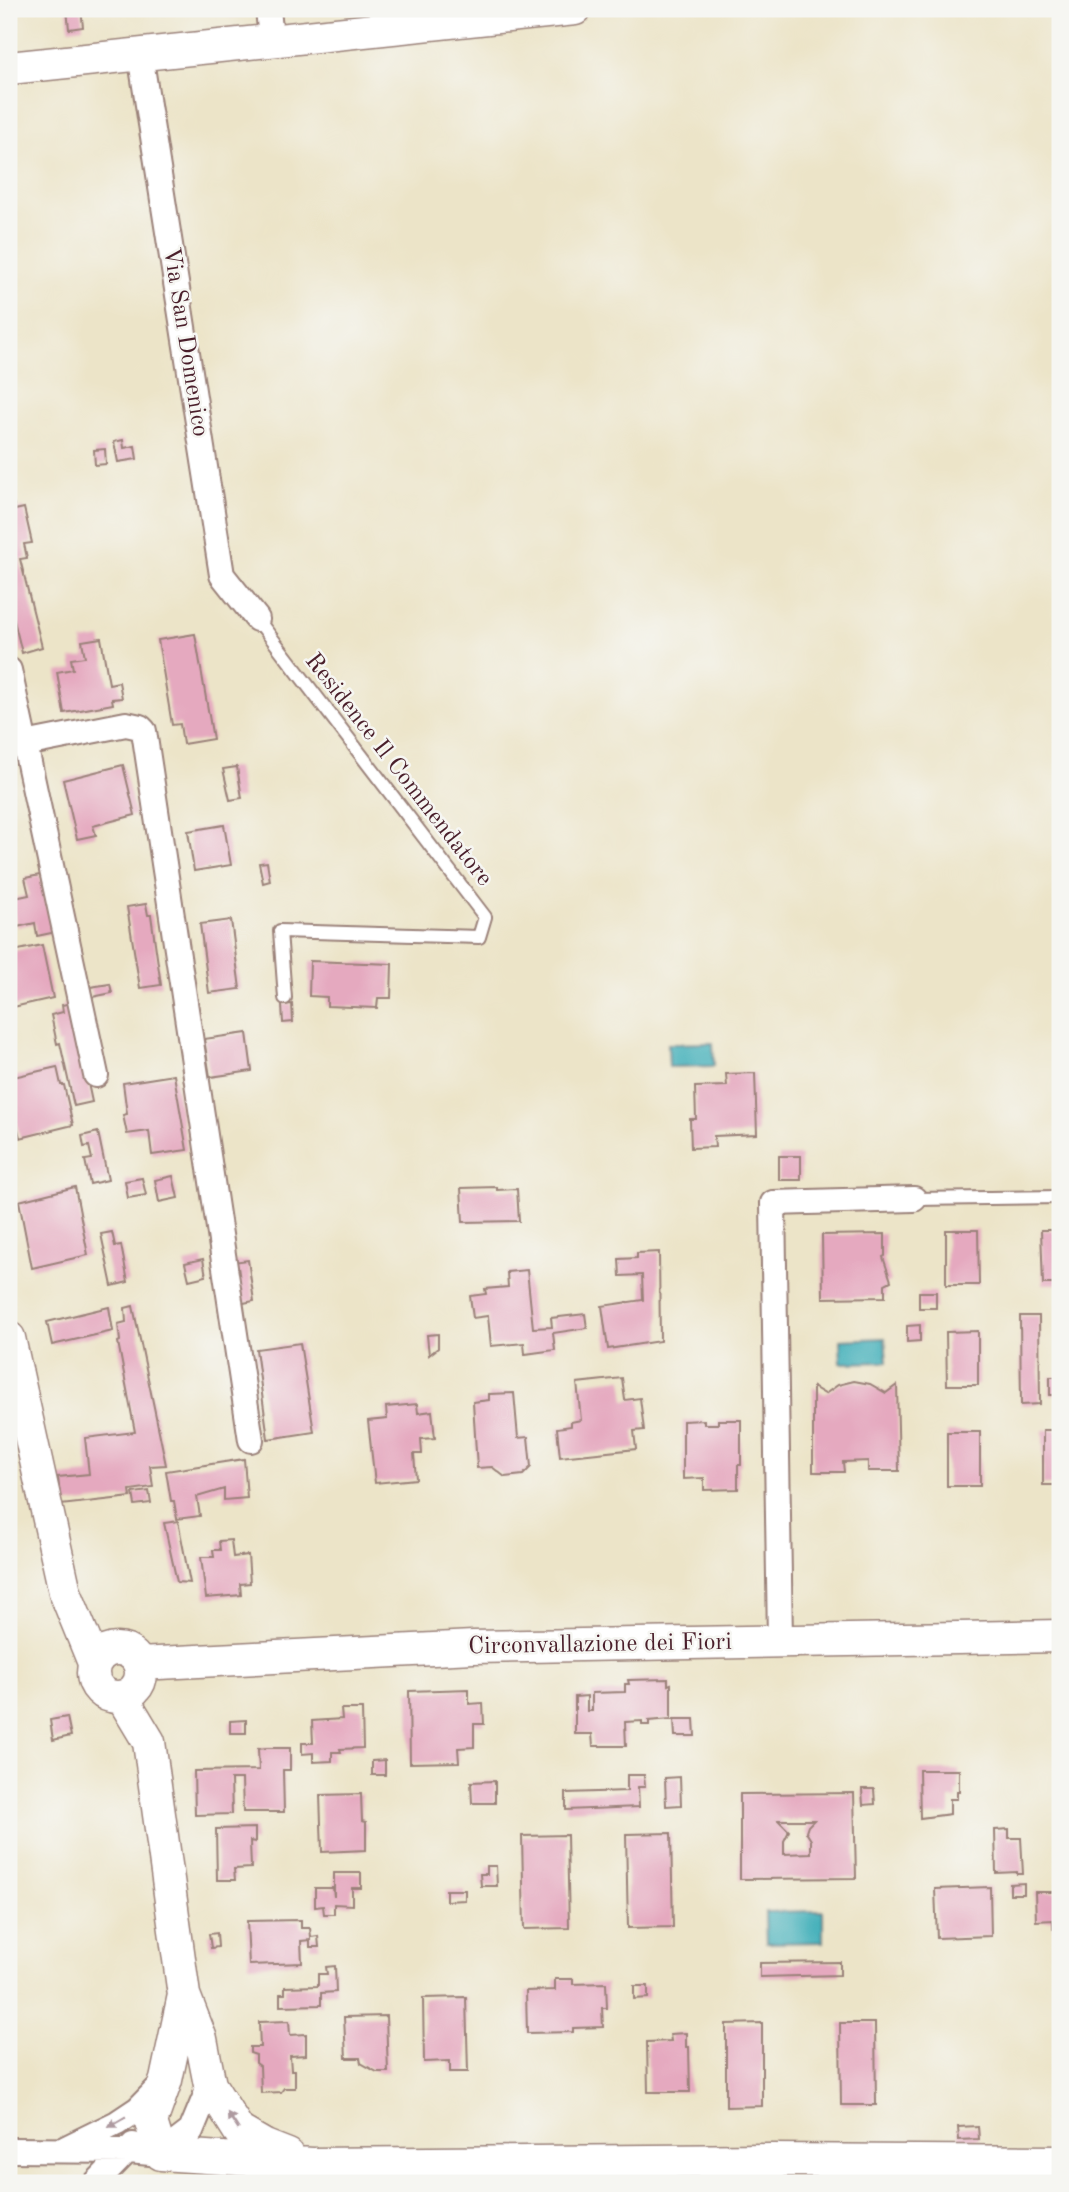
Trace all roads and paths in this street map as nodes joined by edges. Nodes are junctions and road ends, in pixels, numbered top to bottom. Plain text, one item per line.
1 (268, 9) edge
2 (575, 9) edge
3 (271, 40) junction
4 (140, 54) junction
5 (9, 68) edge
6 (257, 619) joint
7 (9, 670) edge
8 (25, 744) junction
9 (285, 999) dead end
10 (96, 1075) dead end
11 (1060, 1197) edge
12 (914, 1199) joint
13 (9, 1338) edge
14 (251, 1440) dead end
15 (1060, 1636) edge
16 (780, 1640) junction
17 (94, 1663) junction
18 (139, 1664) junction
19 (122, 1697) junction
20 (184, 1995) junction
21 (166, 2080) junction
22 (210, 2085) junction
23 (151, 2122) junction
24 (9, 2150) edge
25 (60, 2151) junction
26 (129, 2151) junction
27 (161, 2154) junction
28 (1060, 2162) edge
29 (312, 2164) junction
30 (771, 2172) edge
31 (463, 2174) edge
32 (96, 2183) edge

1 - 3 street
2 - 3 street
3 - 4 street
4 - 5 street
4 - 6 street, Via San Domenico
6 - 9 lane, Residence Il Commendatore
7 - 8 street
8 - 10 street
8 - 14 street
11 - 12 lane
12 - 16 street
13 - 17 street
15 - 16 street, Circonvallazione dei Fiori
16 - 18 street, Circonvallazione dei Fiori
17 - 18 street
17 - 19 street
18 - 19 street
19 - 20 street
20 - 21 street
20 - 22 street
21 - 23 street
21 -> 25 street
22 - 27 street
29 -> 22 street
23 - 26 street
23 - 27 street
24 - 25 street
25 - 26 street
26 - 27 street
26 - 32 street
27 - 29 street
28 - 30 street
29 - 31 street
30 - 31 street

